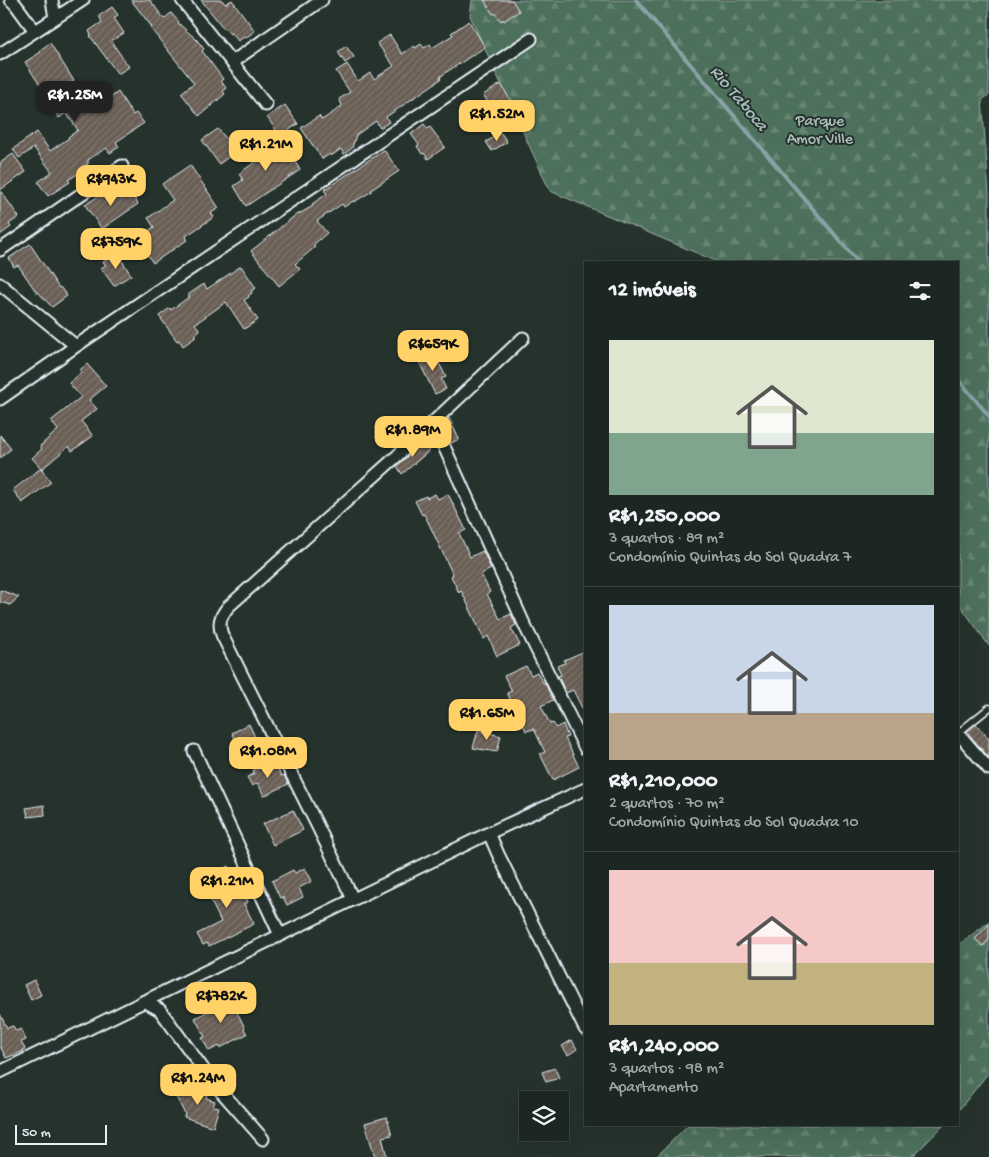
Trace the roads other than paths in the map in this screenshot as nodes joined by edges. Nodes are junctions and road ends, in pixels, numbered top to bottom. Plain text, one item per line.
1 (11, 0) edge
2 (52, 0) edge
3 (83, 0) edge
4 (182, 0) edge
5 (322, 0) edge
6 (55, 18) junction
7 (35, 31) junction
8 (531, 39) dead end
9 (0, 54) edge
10 (232, 62) junction
11 (266, 105) dead end
12 (122, 166) dead end
13 (0, 250) edge
14 (0, 284) edge
15 (523, 338) dead end
16 (76, 346) junction
17 (0, 399) edge
18 (433, 422) junction
19 (989, 708) edge
20 (959, 732) edge
21 (959, 734) edge
22 (584, 746) edge
23 (194, 751) dead end
24 (989, 769) edge
25 (584, 789) edge
26 (489, 833) junction
27 (353, 899) junction
28 (280, 935) junction
29 (144, 1001) junction
30 (584, 1027) edge
31 (0, 1072) edge
32 (263, 1139) dead end

1 - 7 street
2 - 6 street
3 - 6 street
4 - 10 street
5 - 10 street
6 - 7 street
7 - 9 street
8 - 16 street
10 - 11 street
12 - 13 street
14 - 16 street
15 - 18 street
16 - 17 street
18 - 22 street
18 - 27 street
19 - 20 lane
21 - 24 street
23 - 28 street
25 - 26 street
26 - 27 street
26 - 30 street
27 - 28 street
28 - 29 street
29 - 31 street
29 - 32 street

